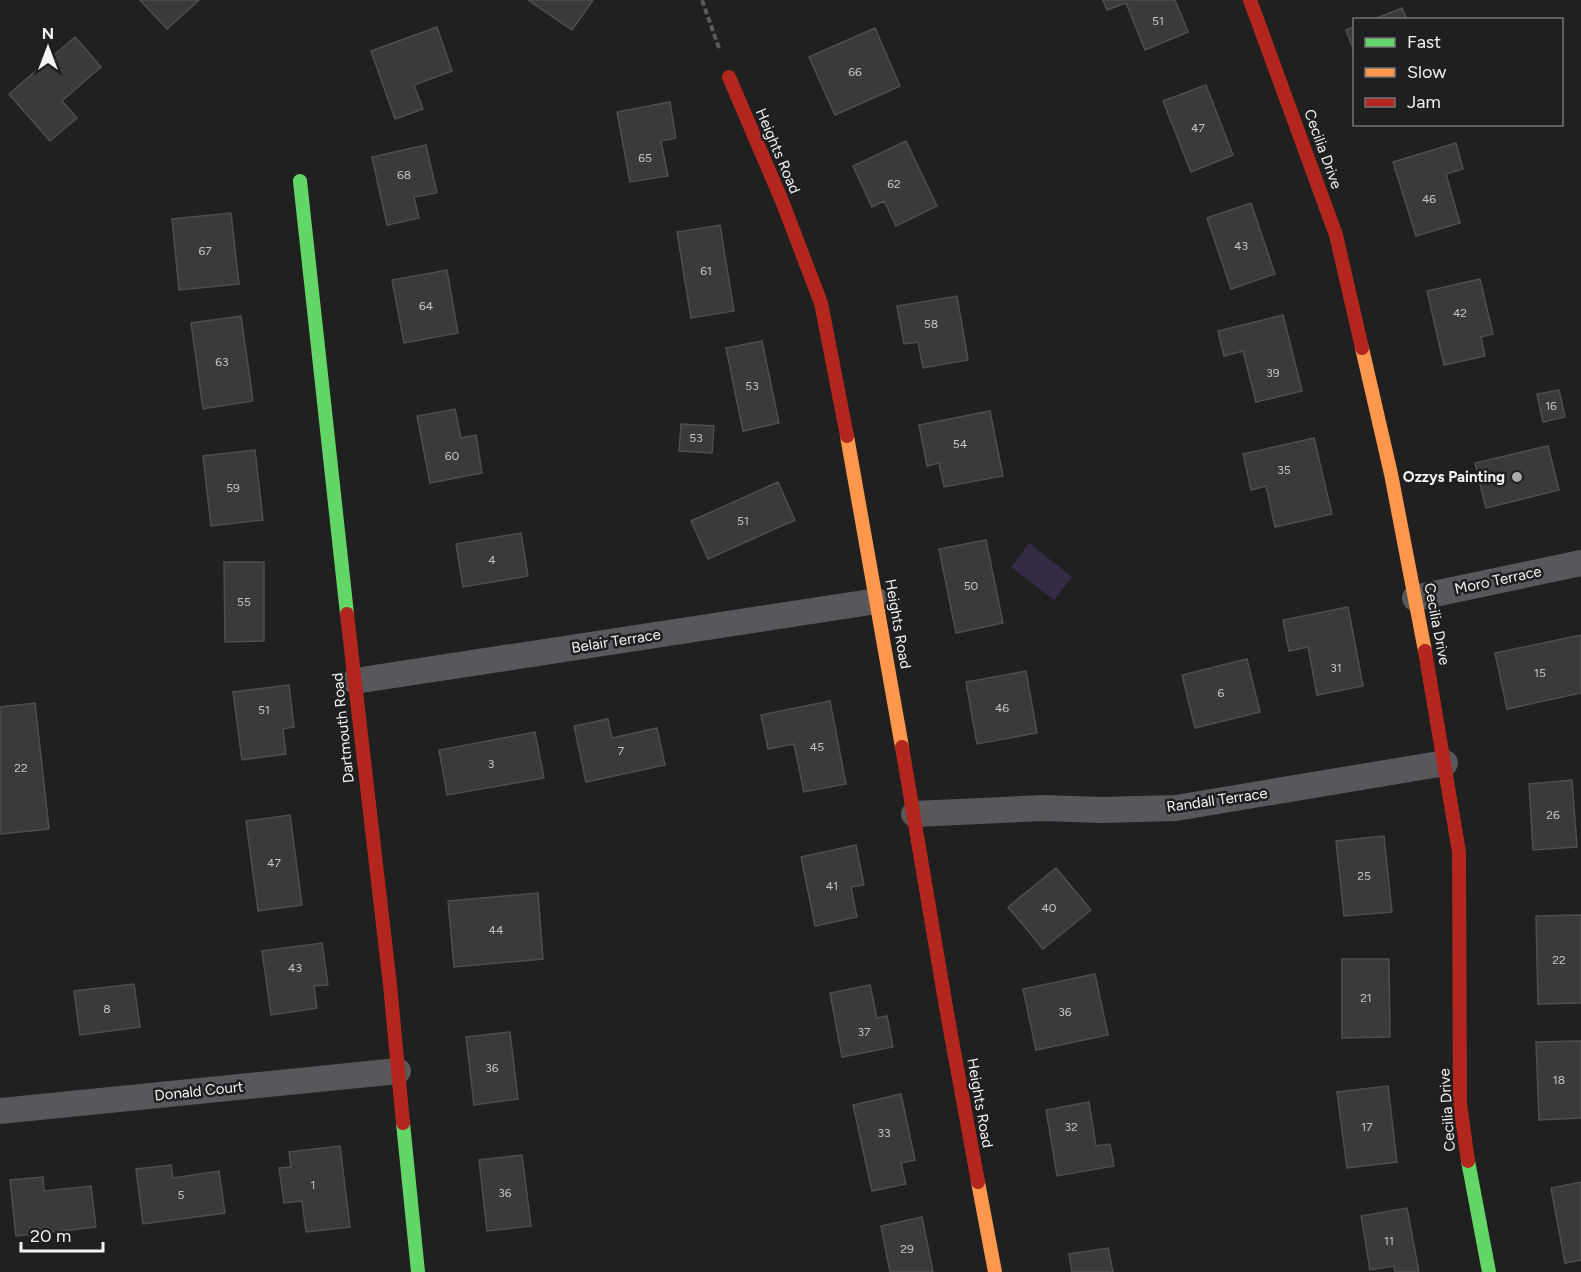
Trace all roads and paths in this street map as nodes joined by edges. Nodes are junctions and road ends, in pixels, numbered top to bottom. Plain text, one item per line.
1 (702, 0) edge
2 (1250, 0) edge
3 (729, 77) joint
4 (300, 181) dead end
5 (1581, 563) edge
6 (1415, 598) junction
7 (877, 601) junction
8 (355, 681) junction
9 (1445, 763) junction
10 (914, 814) junction
11 (398, 1071) junction
12 (0, 1111) edge
13 (418, 1272) edge
14 (995, 1272) edge
15 (1489, 1272) edge

1 - 3 path
2 - 6 street, Cecilia Drive
3 - 7 street, Heights Road
4 - 8 street, Dartmouth Road
5 - 6 street, Moro Terrace
6 - 9 street, Cecilia Drive
7 - 8 street, Belair Terrace
7 - 10 street, Heights Road
8 - 11 street, Dartmouth Road
9 - 10 street, Randall Terrace
9 - 15 street, Cecilia Drive
10 - 14 street, Heights Road
11 - 12 street, Donald Court
11 - 13 street, Dartmouth Road

